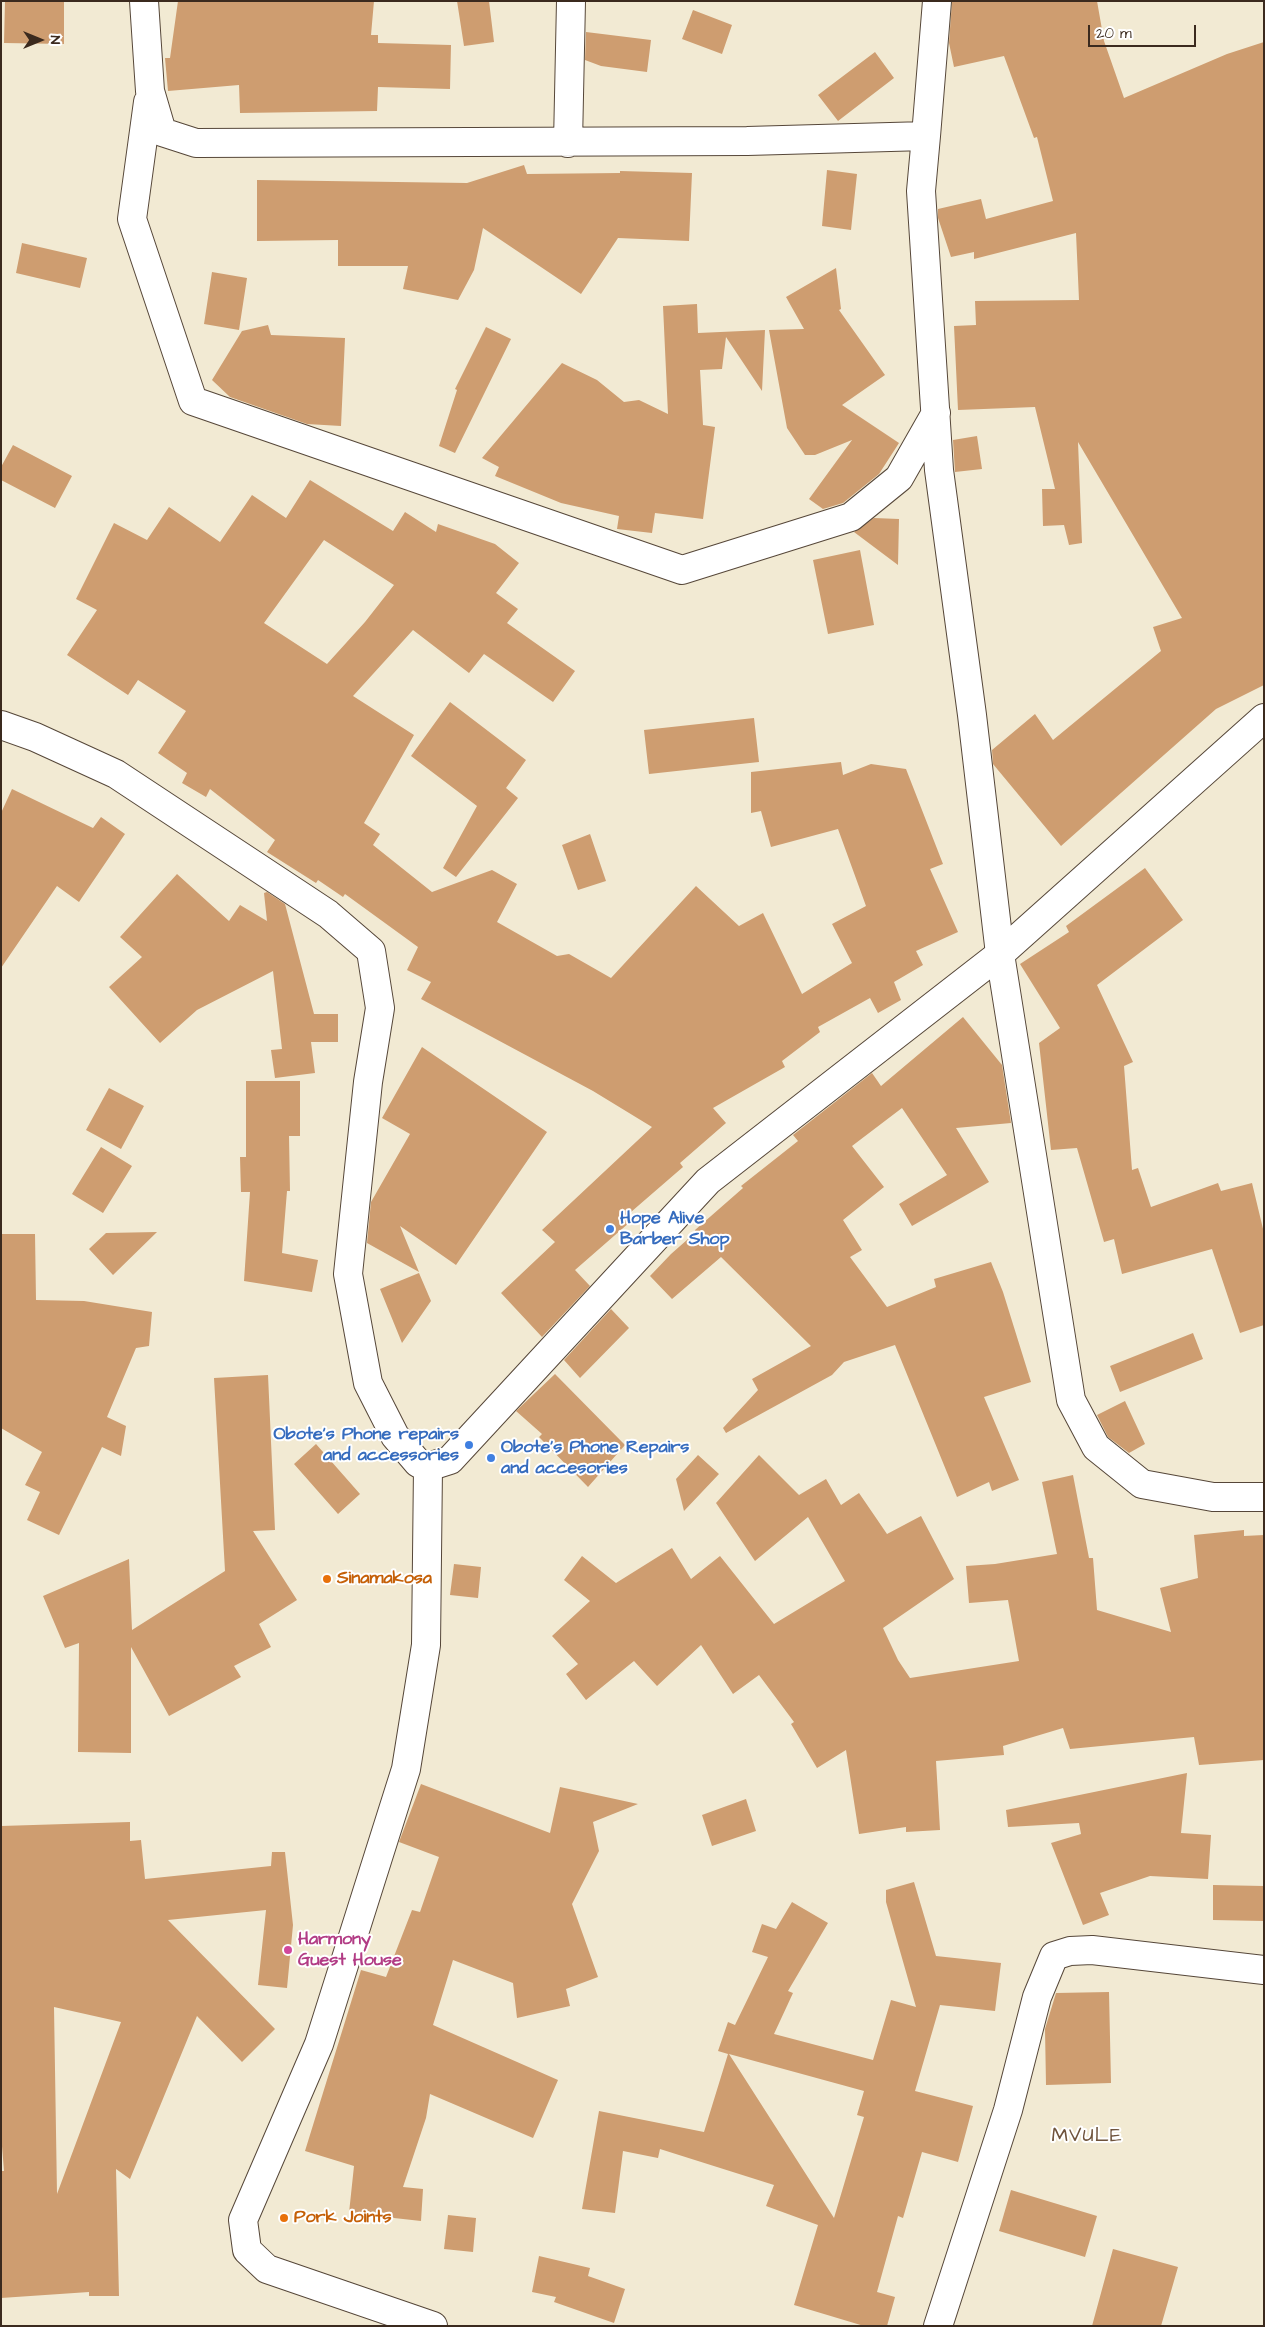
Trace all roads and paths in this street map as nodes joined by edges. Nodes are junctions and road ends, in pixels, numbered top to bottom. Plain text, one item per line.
1 (144, 1) edge
2 (571, 1) edge
3 (937, 1) edge
4 (150, 92) junction
5 (926, 136) junction
6 (568, 143) junction
7 (936, 413) junction
8 (1264, 718) edge
9 (1, 725) edge
10 (1000, 954) junction
11 (428, 1467) junction
12 (1264, 1497) edge
13 (1264, 1970) edge
14 (433, 2326) edge
15 (938, 2326) edge

1 - 4 street
2 - 6 street
3 - 5 street
4 - 6 street
4 - 7 street
5 - 6 street
5 - 7 street
7 - 10 street
8 - 10 street
9 - 11 street
10 - 11 street
10 - 12 street
11 - 14 street
13 - 15 street

